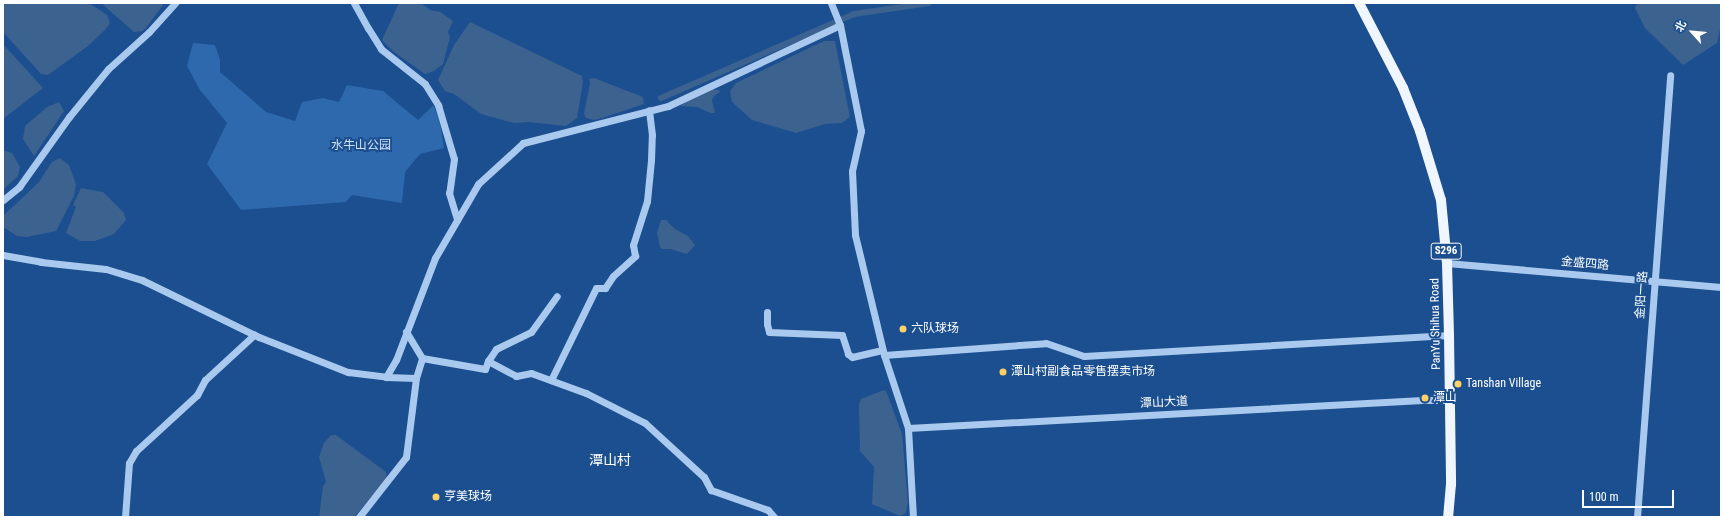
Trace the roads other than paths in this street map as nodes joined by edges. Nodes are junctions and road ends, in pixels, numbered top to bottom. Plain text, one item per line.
1 (175, 3) edge
2 (354, 3) edge
3 (1359, 3) edge
4 (832, 6) edge
5 (840, 25) junction
6 (1670, 75) dead end
7 (649, 110) junction
8 (3, 200) edge
9 (457, 220) junction
10 (3, 255) edge
11 (1447, 263) junction
12 (1654, 281) junction
13 (1721, 286) edge
14 (556, 296) dead end
15 (767, 312) dead end
16 (406, 331) junction
17 (254, 335) junction
18 (1449, 335) junction
19 (883, 352) junction
20 (422, 358) junction
21 (488, 361) junction
22 (386, 377) junction
23 (416, 378) junction
24 (551, 380) junction
25 (1450, 400) junction
26 (908, 428) junction
27 (125, 517) edge
28 (359, 517) edge
29 (774, 517) edge
30 (913, 517) edge
31 (1448, 517) edge
32 (1637, 517) edge

1 - 8 street
2 - 9 street
3 - 11 main road, PanYu Shihua Road / S296
4 - 5 street
5 - 7 street
5 - 19 street
6 - 12 street, 金阳一路
7 - 9 street
7 - 24 street
9 - 16 street
10 - 17 street
11 - 12 street, 金盛四路
11 - 18 main road, PanYu Shihua Road / S296
12 - 13 street, 金盛四路
12 - 32 street, 金阳一路
14 - 21 street
15 - 19 street
16 - 20 street
16 - 22 street
17 - 22 street
17 - 27 street
18 - 19 street
18 - 25 main road, PanYu Shihua Road / S296
19 - 26 street
20 - 21 street
20 - 23 street
21 - 24 street
22 - 23 street
23 - 28 street
24 - 29 street
25 - 26 street, 潭山大道
25 - 31 main road, PanYu Shihua Road / S296
26 - 30 street

